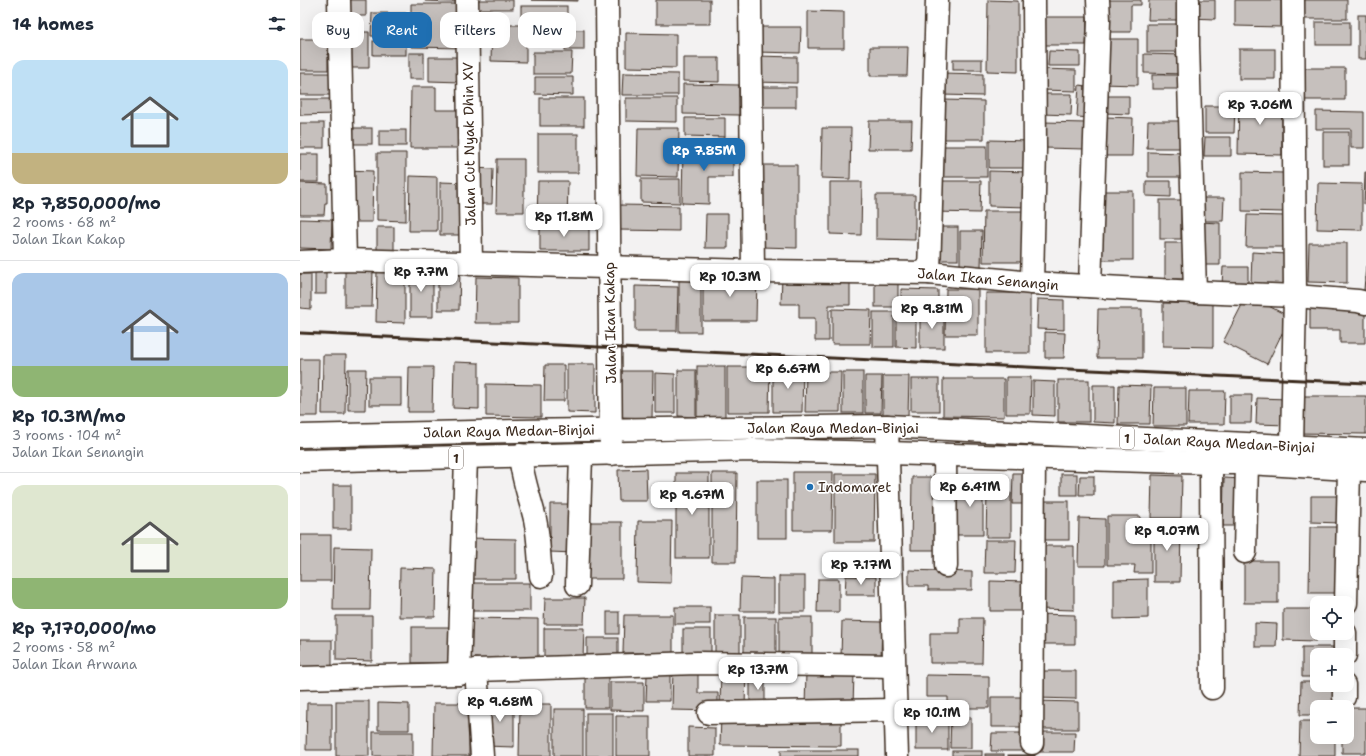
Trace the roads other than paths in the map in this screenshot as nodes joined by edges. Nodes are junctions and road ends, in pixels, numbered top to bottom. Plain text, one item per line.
1 (339, 0) edge
2 (467, 0) edge
3 (607, 0) edge
4 (750, 0) edge
5 (937, 0) edge
6 (1034, 0) edge
7 (1098, 0) edge
8 (1188, 0) edge
9 (1293, 0) edge
10 (345, 260) junction
11 (300, 262) edge
12 (471, 264) junction
13 (609, 267) junction
14 (753, 271) junction
15 (929, 273) junction
16 (1032, 283) junction
17 (1090, 286) junction
18 (1195, 292) junction
19 (1295, 296) junction
20 (1366, 303) edge
21 (888, 426) junction
22 (611, 430) junction
23 (517, 431) junction
24 (300, 436) edge
25 (1292, 446) junction
26 (889, 453) junction
27 (611, 454) junction
28 (581, 455) junction
29 (520, 456) junction
30 (945, 456) junction
31 (466, 458) junction
32 (1034, 458) junction
33 (300, 462) edge
34 (1361, 462) edge
35 (1211, 463) junction
36 (1247, 463) junction
37 (1245, 552) dead end
38 (946, 566) dead end
39 (540, 576) dead end
40 (577, 585) dead end
41 (1347, 596) edge
42 (894, 666) junction
43 (468, 672) junction
44 (300, 678) edge
45 (1212, 688) dead end
46 (895, 710) junction
47 (708, 713) dead end
48 (1032, 743) dead end
49 (482, 756) edge
50 (897, 756) edge

1 - 10 street
2 - 12 street, Jalan Cut Nyak Dhin XV
3 - 13 street, Jalan Ikan Kakap
4 - 14 street
5 - 15 street
6 - 16 street
7 - 17 street
8 - 18 street
9 - 19 street
10 - 11 street, Jalan Ikan Senangin
10 - 12 street, Jalan Ikan Senangin
12 - 13 street, Jalan Ikan Senangin
13 - 14 street, Jalan Ikan Senangin
13 - 22 street, Jalan Ikan Kakap
14 - 15 street, Jalan Ikan Senangin
15 - 16 street, Jalan Ikan Senangin
16 - 17 street, Jalan Ikan Senangin
17 - 18 street, Jalan Ikan Senangin
18 - 19 street, Jalan Ikan Senangin
19 - 20 street, Jalan Ikan Senangin
19 - 25 street
21 - 22 street, Jalan Raya Medan-Binjai / 1
21 - 25 street, Jalan Raya Medan-Binjai / 1
21 - 26 street
22 - 23 street, Jalan Raya Medan-Binjai / 1
22 - 27 street, Jalan Ikan Kakap
23 - 24 street, Jalan Raya Medan-Binjai / 1
23 - 29 street
25 - 34 street, Jalan Raya Medan-Binjai / 1
26 - 27 street, Jalan Raya Medan-Binjai / 1
26 - 30 street, Jalan Raya Medan-Binjai / 1
26 - 42 street
27 - 28 street, Jalan Raya Medan-Binjai / 1
28 - 29 street, Jalan Raya Medan-Binjai / 1
28 - 40 street
29 - 31 street, Jalan Raya Medan-Binjai / 1
29 - 39 street
30 - 32 street, Jalan Raya Medan-Binjai / 1
30 - 38 street
31 - 33 street, Jalan Raya Medan-Binjai / 1
31 - 43 street
32 - 35 street, Jalan Raya Medan-Binjai / 1
32 - 48 street
34 - 36 street, Jalan Raya Medan-Binjai / 1
34 - 41 street
35 - 36 street, Jalan Raya Medan-Binjai / 1
35 - 45 street
36 - 37 street
42 - 43 street
42 - 46 street
43 - 44 street
43 - 49 street
46 - 47 street
46 - 50 street

